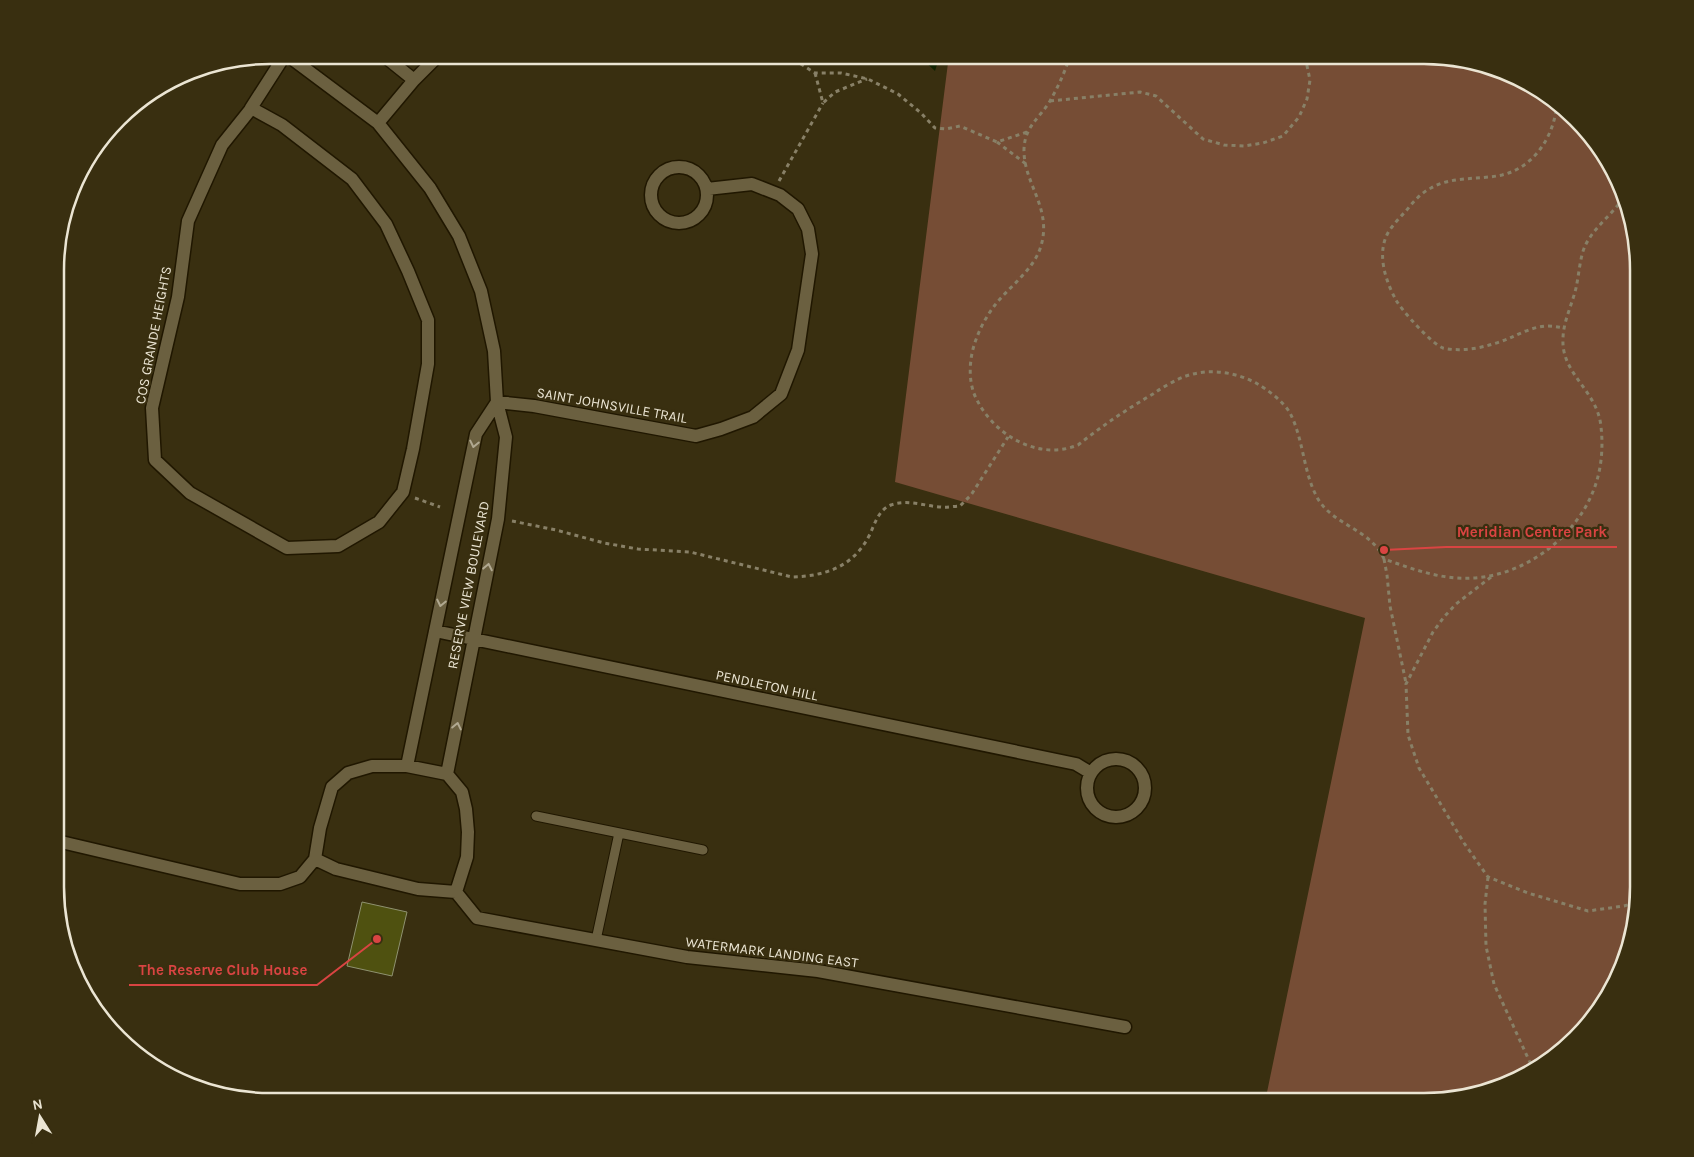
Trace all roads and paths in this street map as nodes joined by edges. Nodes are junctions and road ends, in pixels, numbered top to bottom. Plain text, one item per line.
1 (280, 64) edge
2 (298, 64) edge
3 (394, 64) edge
4 (430, 64) edge
5 (801, 64) edge
6 (1068, 64) edge
7 (1307, 64) edge
8 (815, 73) junction
9 (868, 79) junction
10 (414, 80) junction
11 (1050, 101) junction
12 (823, 103) junction
13 (251, 108) junction
14 (1556, 112) edge
15 (378, 123) junction
16 (1027, 132) junction
17 (997, 142) junction
18 (1026, 165) junction
19 (708, 189) junction
20 (773, 192) junction
21 (1619, 203) edge
22 (1564, 328) junction
23 (497, 402) junction
24 (1008, 436) junction
25 (411, 497) dead end
26 (440, 507) dead end
27 (512, 521) dead end
28 (1384, 559) junction
29 (1491, 576) junction
30 (435, 631) junction
31 (474, 639) junction
32 (1406, 684) junction
33 (407, 766) junction
34 (1091, 773) junction
35 (447, 774) junction
36 (536, 816) dead end
37 (619, 833) junction
38 (64, 843) edge
39 (703, 850) dead end
40 (315, 859) junction
41 (1488, 877) junction
42 (456, 892) junction
43 (1629, 904) edge
44 (596, 940) junction
45 (1125, 1028) dead end
46 (1531, 1064) edge

1 - 13 street, COS GRANDE HEIGHTS
2 - 15 street, RESERVE VIEW BOULEVARD
3 - 10 street
4 - 10 street
5 - 8 path
6 - 11 path
7 - 11 path
8 - 9 path
8 - 12 path
9 - 12 path
9 - 17 path
10 - 15 street
11 - 16 path
12 - 20 path
13 - 13 street, COS GRANDE HEIGHTS
14 - 22 path
15 - 23 street, RESERVE VIEW BOULEVARD
16 - 17 path
16 - 18 path
17 - 18 path
18 - 24 path
19 - 19 street
19 - 20 street, SAINT JOHNSVILLE TRAIL
20 - 23 street, SAINT JOHNSVILLE TRAIL
21 - 22 path
22 - 29 path
23 -> 30 street, RESERVE VIEW BOULEVARD
31 -> 23 street, RESERVE VIEW BOULEVARD
24 - 27 path
24 - 28 path
25 - 26 path
28 - 29 path
28 - 32 path
29 - 32 path
30 - 31 street, PENDLETON HILL
30 - 33 street, RESERVE VIEW BOULEVARD
31 - 34 street, PENDLETON HILL
35 -> 31 street, RESERVE VIEW BOULEVARD
32 - 41 path
33 - 35 street
33 - 40 street
34 - 34 street
35 - 42 street
36 - 37 lane
37 - 39 lane
37 - 44 lane
38 - 40 street
40 - 42 street
41 - 43 path
41 - 46 path
42 - 44 street, WATERMARK LANDING EAST
44 - 45 street, WATERMARK LANDING EAST

